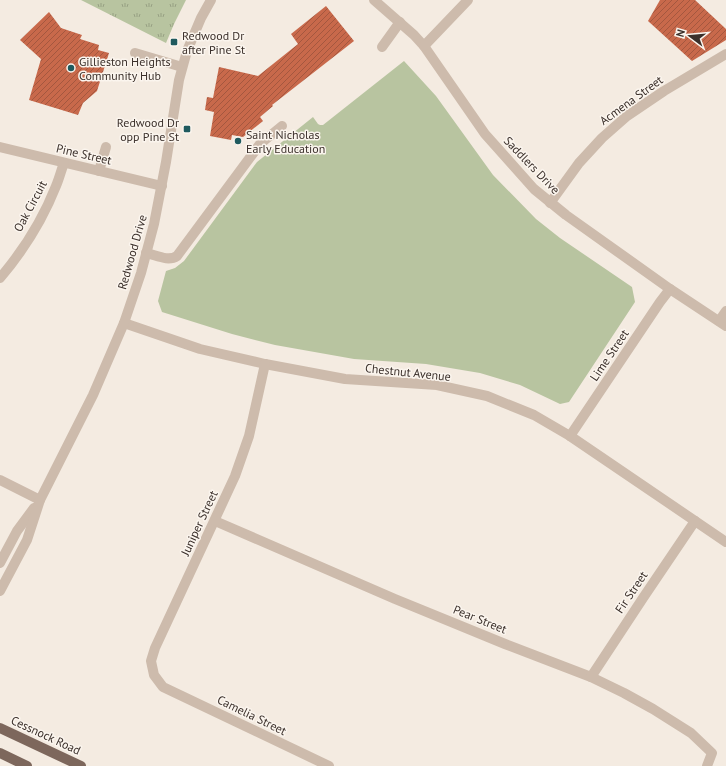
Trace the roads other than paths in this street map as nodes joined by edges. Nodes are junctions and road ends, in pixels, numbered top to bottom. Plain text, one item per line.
1 (211, 0) edge
2 (374, 0) edge
3 (468, 0) edge
4 (400, 22) junction
5 (424, 46) junction
6 (382, 47) dead end
7 (135, 53) dead end
8 (726, 54) edge
9 (182, 67) junction
10 (282, 126) dead end
11 (0, 147) edge
12 (106, 147) dead end
13 (64, 163) junction
14 (99, 171) junction
15 (162, 186) junction
16 (550, 203) junction
17 (146, 253) junction
18 (0, 278) edge
19 (670, 288) junction
20 (726, 311) edge
21 (124, 323) junction
22 (723, 324) edge
23 (265, 364) junction
24 (570, 436) junction
25 (0, 480) edge
26 (40, 500) junction
27 (215, 521) junction
28 (695, 521) junction
29 (726, 542) edge
30 (0, 563) edge
31 (0, 591) edge
32 (591, 677) junction
33 (163, 687) joint
34 (0, 728) edge
35 (0, 753) edge
36 (27, 766) edge
37 (81, 766) edge
38 (329, 766) edge
39 (707, 766) edge

1 - 9 street, Redwood Drive
2 - 4 street, Saddlers Drive
3 - 5 street
4 - 5 street, Saddlers Drive
4 - 6 street
5 - 16 street, Saddlers Drive
7 - 9 street
8 - 16 street, Acmena Street
9 - 15 street, Redwood Drive
10 - 17 street
11 - 13 street, Pine Street
12 - 14 street
13 - 14 street, Pine Street
13 - 18 street, Oak Circuit
14 - 15 street, Pine Street
15 - 17 street, Redwood Drive
16 - 19 street, Saddlers Drive
17 - 21 street, Redwood Drive
19 - 22 street, Saddlers Drive
19 - 24 street, Lime Street
20 - 22 street
21 - 23 street, Chestnut Avenue
21 - 26 street, Redwood Drive
23 - 24 street, Chestnut Avenue
23 - 27 street, Juniper Street
24 - 28 street, Chestnut Avenue
25 - 26 street
26 - 30 street, Redwood Drive
26 - 31 street, Redwood Drive
27 - 32 street, Pear Street
27 - 33 street, Juniper Street
28 - 29 street, Chestnut Avenue
28 - 32 street, Fir Street
32 - 39 street, Pear Street
33 - 38 street, Camelia Street
34 - 37 main road, Cessnock Road
35 - 36 main road

